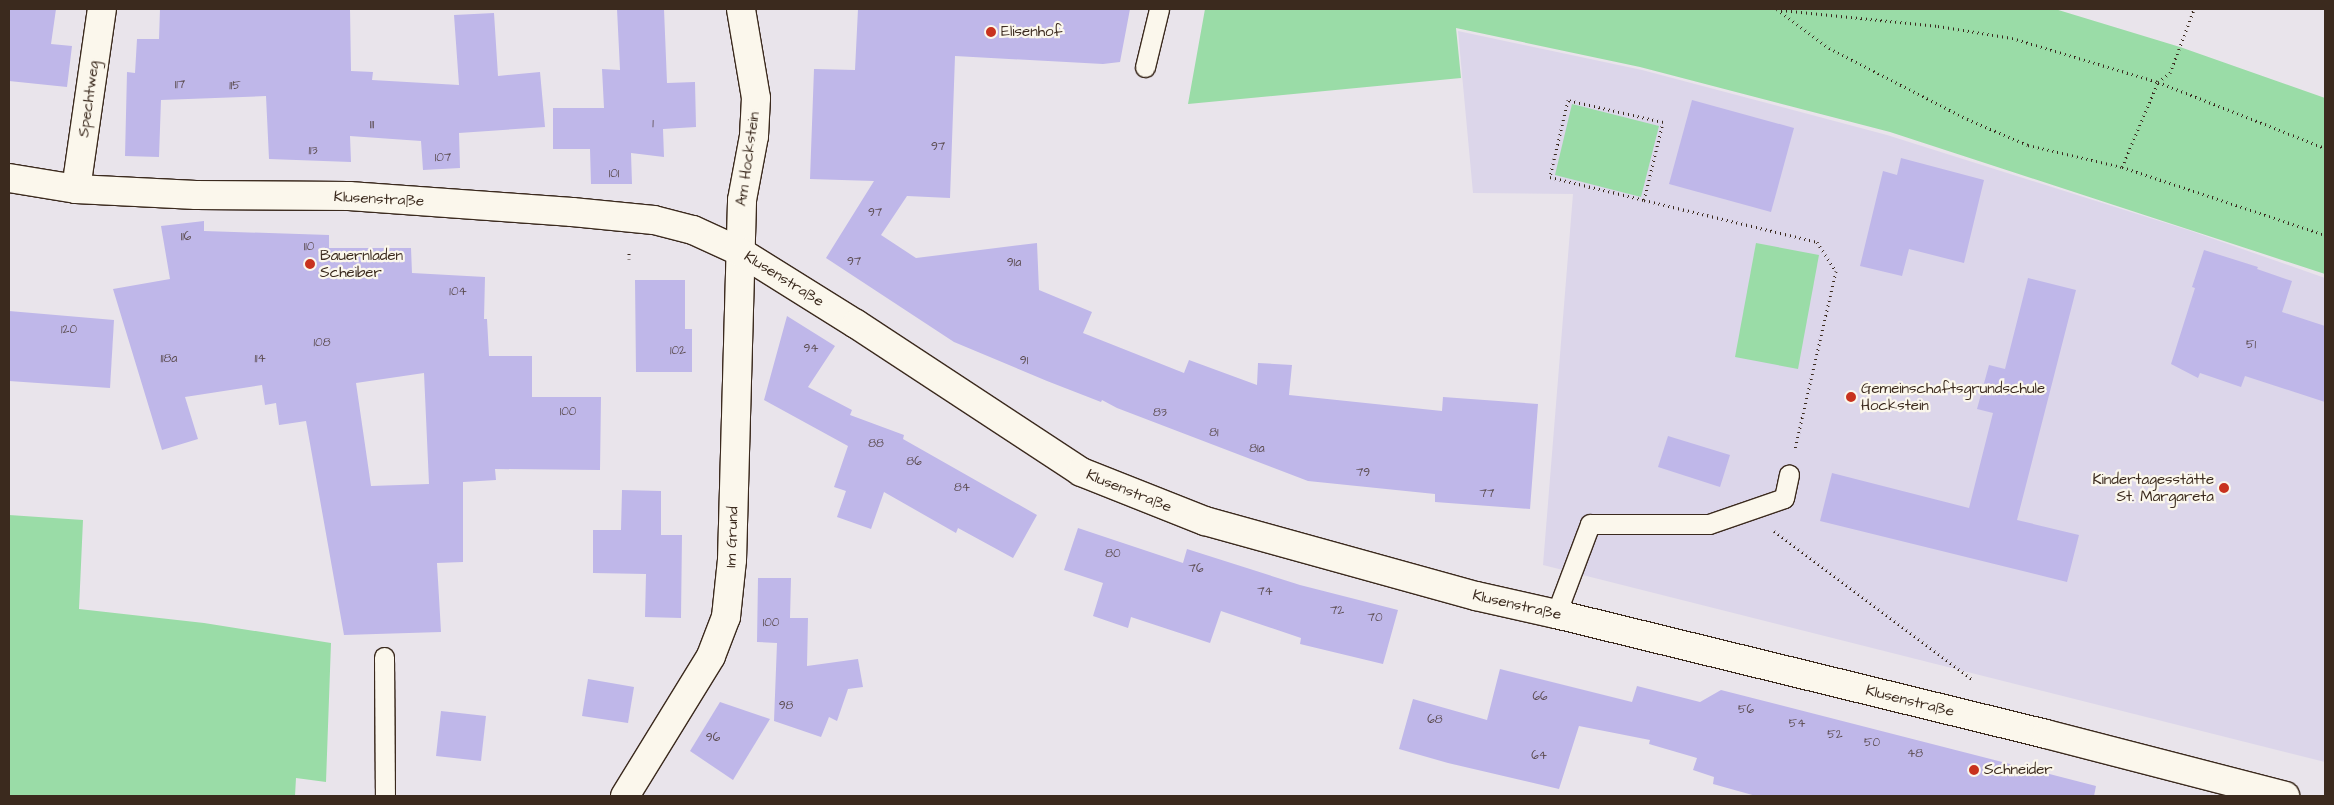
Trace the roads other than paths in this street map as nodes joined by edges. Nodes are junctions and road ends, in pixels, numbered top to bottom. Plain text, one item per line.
1 (102, 9) edge
2 (740, 9) edge
3 (1159, 9) edge
4 (1145, 67) dead end
5 (9, 178) edge
6 (76, 189) junction
7 (739, 251) junction
8 (1789, 475) road end
9 (1556, 614) junction
10 (384, 657) dead end
11 (385, 796) edge
12 (625, 796) edge
13 (2284, 796) edge

1 - 6 street, Spechtweg
2 - 7 street, Am Hockstein
3 - 4 lane
5 - 6 street, Klusenstraße
6 - 7 street, Klusenstraße
7 - 9 street, Klusenstraße
7 - 12 street, Im Grund
8 - 9 lane
9 - 13 street, Klusenstraße
10 - 11 lane

